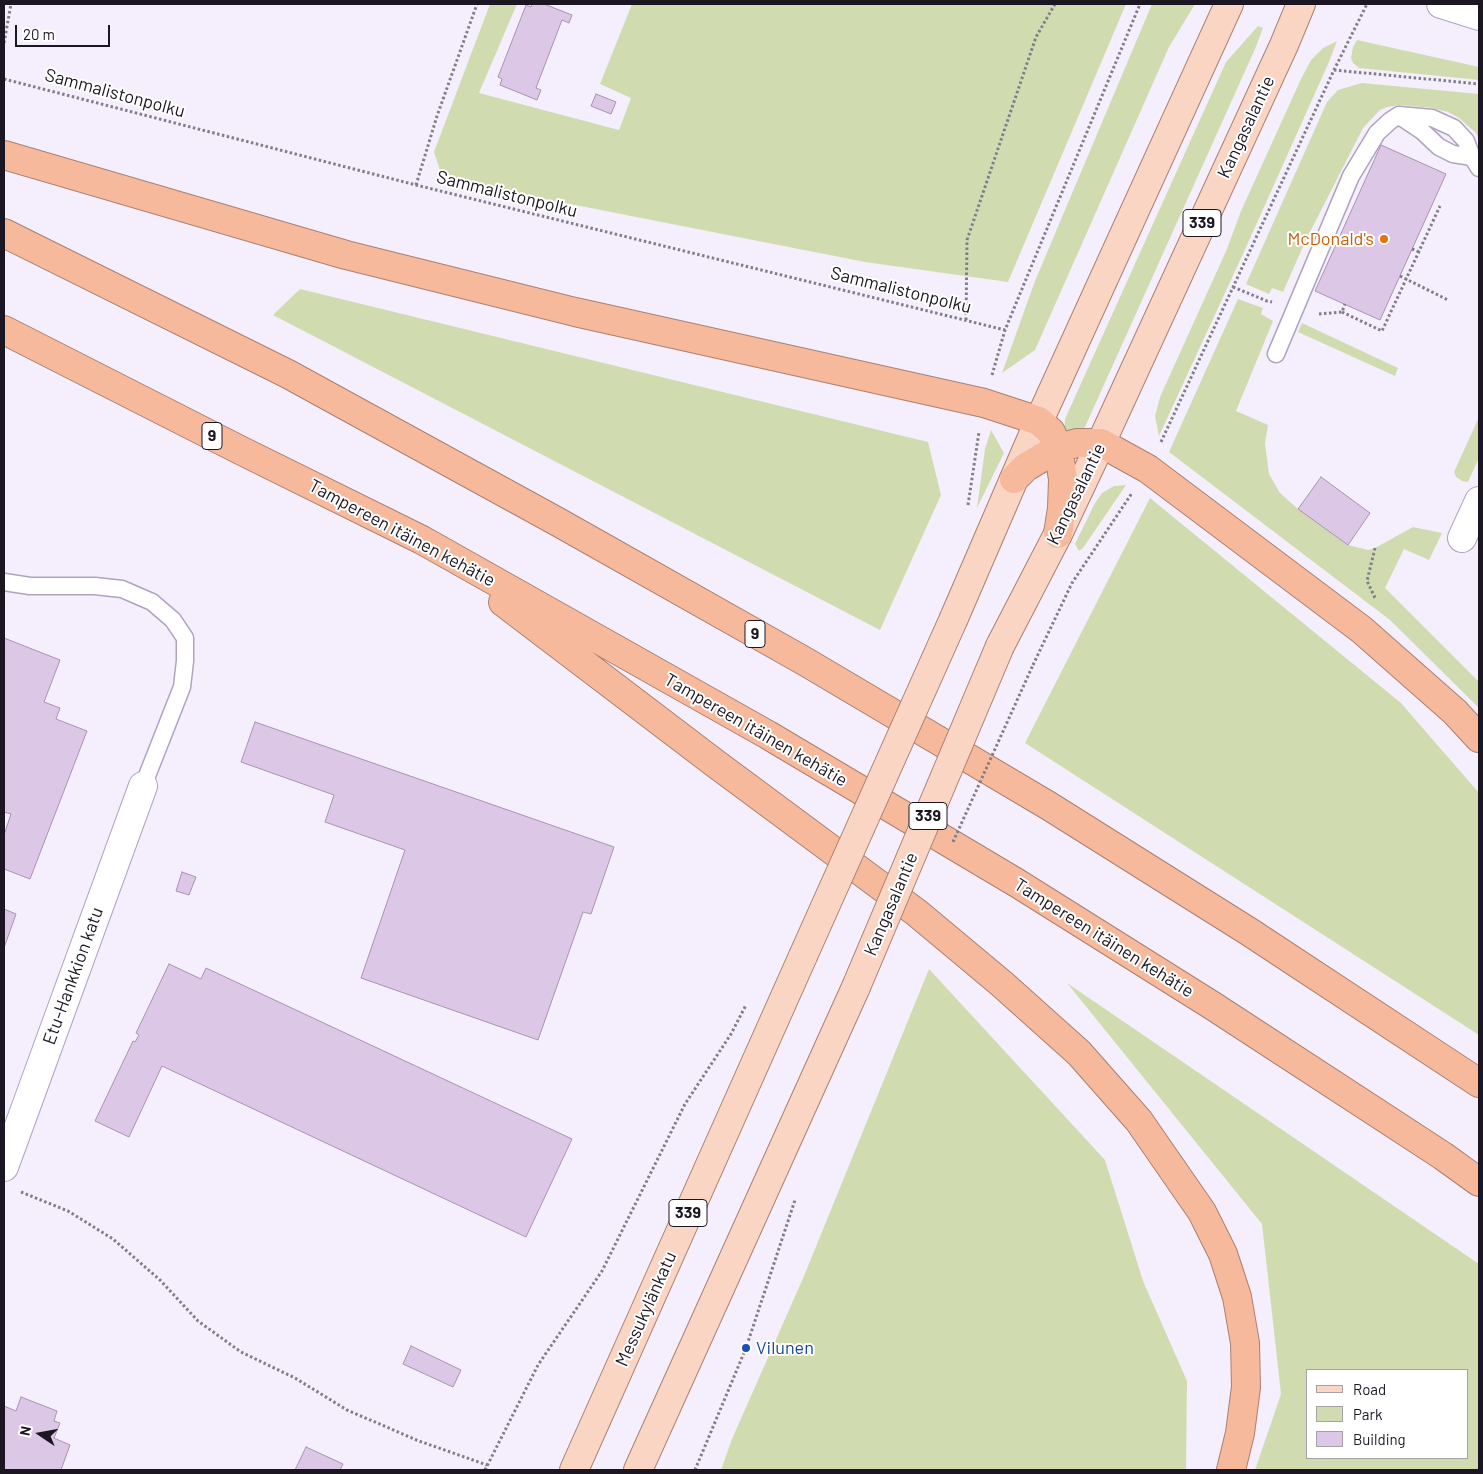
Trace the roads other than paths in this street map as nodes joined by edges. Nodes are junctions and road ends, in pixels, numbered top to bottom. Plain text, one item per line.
1 (1229, 4) edge
2 (1301, 4) edge
3 (1441, 4) edge
4 (1479, 16) edge
5 (1399, 115) junction
6 (4, 155) edge
7 (1475, 163) edge
8 (4, 232) edge
9 (4, 330) edge
10 (1276, 354) dead end
11 (1039, 421) junction
12 (1101, 443) junction
13 (1058, 448) junction
14 (1014, 479) junction
15 (1479, 501) edge
16 (1058, 534) junction
17 (1462, 538) dead end
18 (422, 540) junction
19 (4, 582) edge
20 (1479, 738) edge
21 (143, 786) joint
22 (1479, 1083) edge
23 (8, 1178) edge
24 (1479, 1182) edge
25 (574, 1470) edge
26 (638, 1470) edge
27 (1231, 1470) edge

1 - 11 main road, 339
2 - 12 main road, Kangasalantie / 339
3 - 4 street
5 - 7 lane
5 - 7 lane
5 - 10 lane
6 - 11 highway
8 - 22 highway, 9
9 - 18 highway, Tampereen itäinen kehätie / 9
11 - 13 highway
11 - 14 main road, 339
12 - 13 highway
12 - 16 main road, Kangasalantie / 339
12 - 20 highway
13 - 14 highway
13 - 16 highway
14 - 25 main road, Messukylänkatu / 339, bridge
15 - 17 street
16 - 26 main road, Kangasalantie / 339, bridge
18 - 24 highway, Tampereen itäinen kehätie / 9
18 - 27 highway
19 - 21 lane
21 - 23 street, Etu-Hankkion katu

